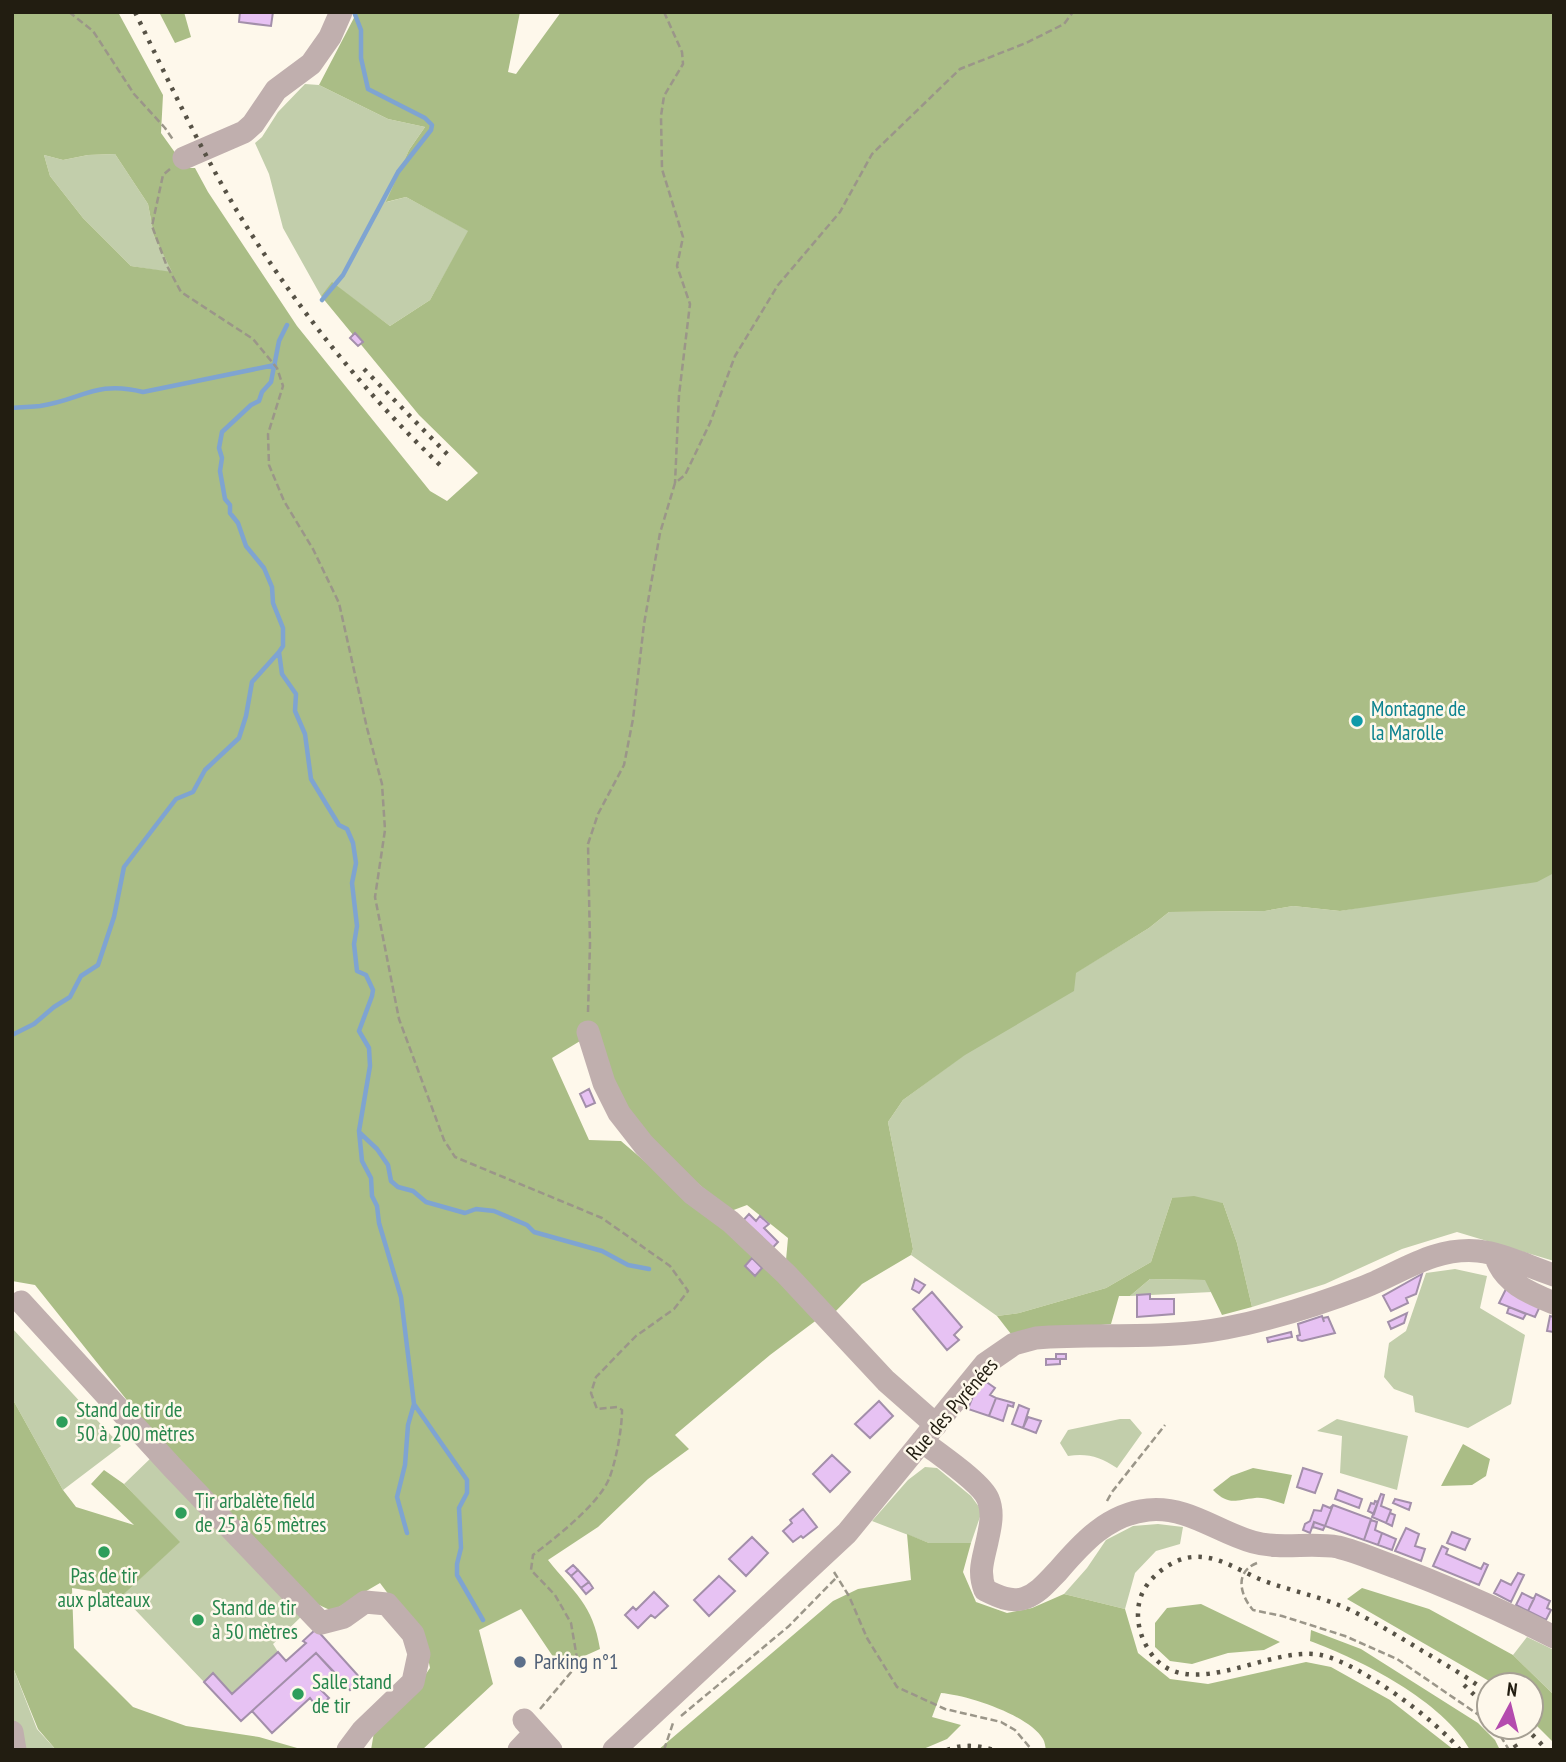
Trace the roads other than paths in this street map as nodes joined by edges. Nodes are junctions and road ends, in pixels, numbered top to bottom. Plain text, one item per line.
1 (341, 12) edge
2 (184, 158) road end
3 (588, 1032) road end
4 (1495, 1254) junction
5 (1554, 1275) edge
6 (21, 1302) dead end
7 (1554, 1303) edge
8 (929, 1433) junction
9 (1554, 1637) edge
10 (12, 1732) edge
11 (537, 1734) edge
12 (15, 1750) edge
13 (348, 1750) edge
14 (519, 1750) edge
15 (614, 1750) edge

1 - 2 street
3 - 8 street
4 - 5 street, Rue des Pyrénées
4 - 7 street
4 - 8 street, Rue des Pyrénées
6 - 13 street
8 - 9 street
8 - 15 street, Rue des Pyrénées
10 - 12 street
11 - 14 street

